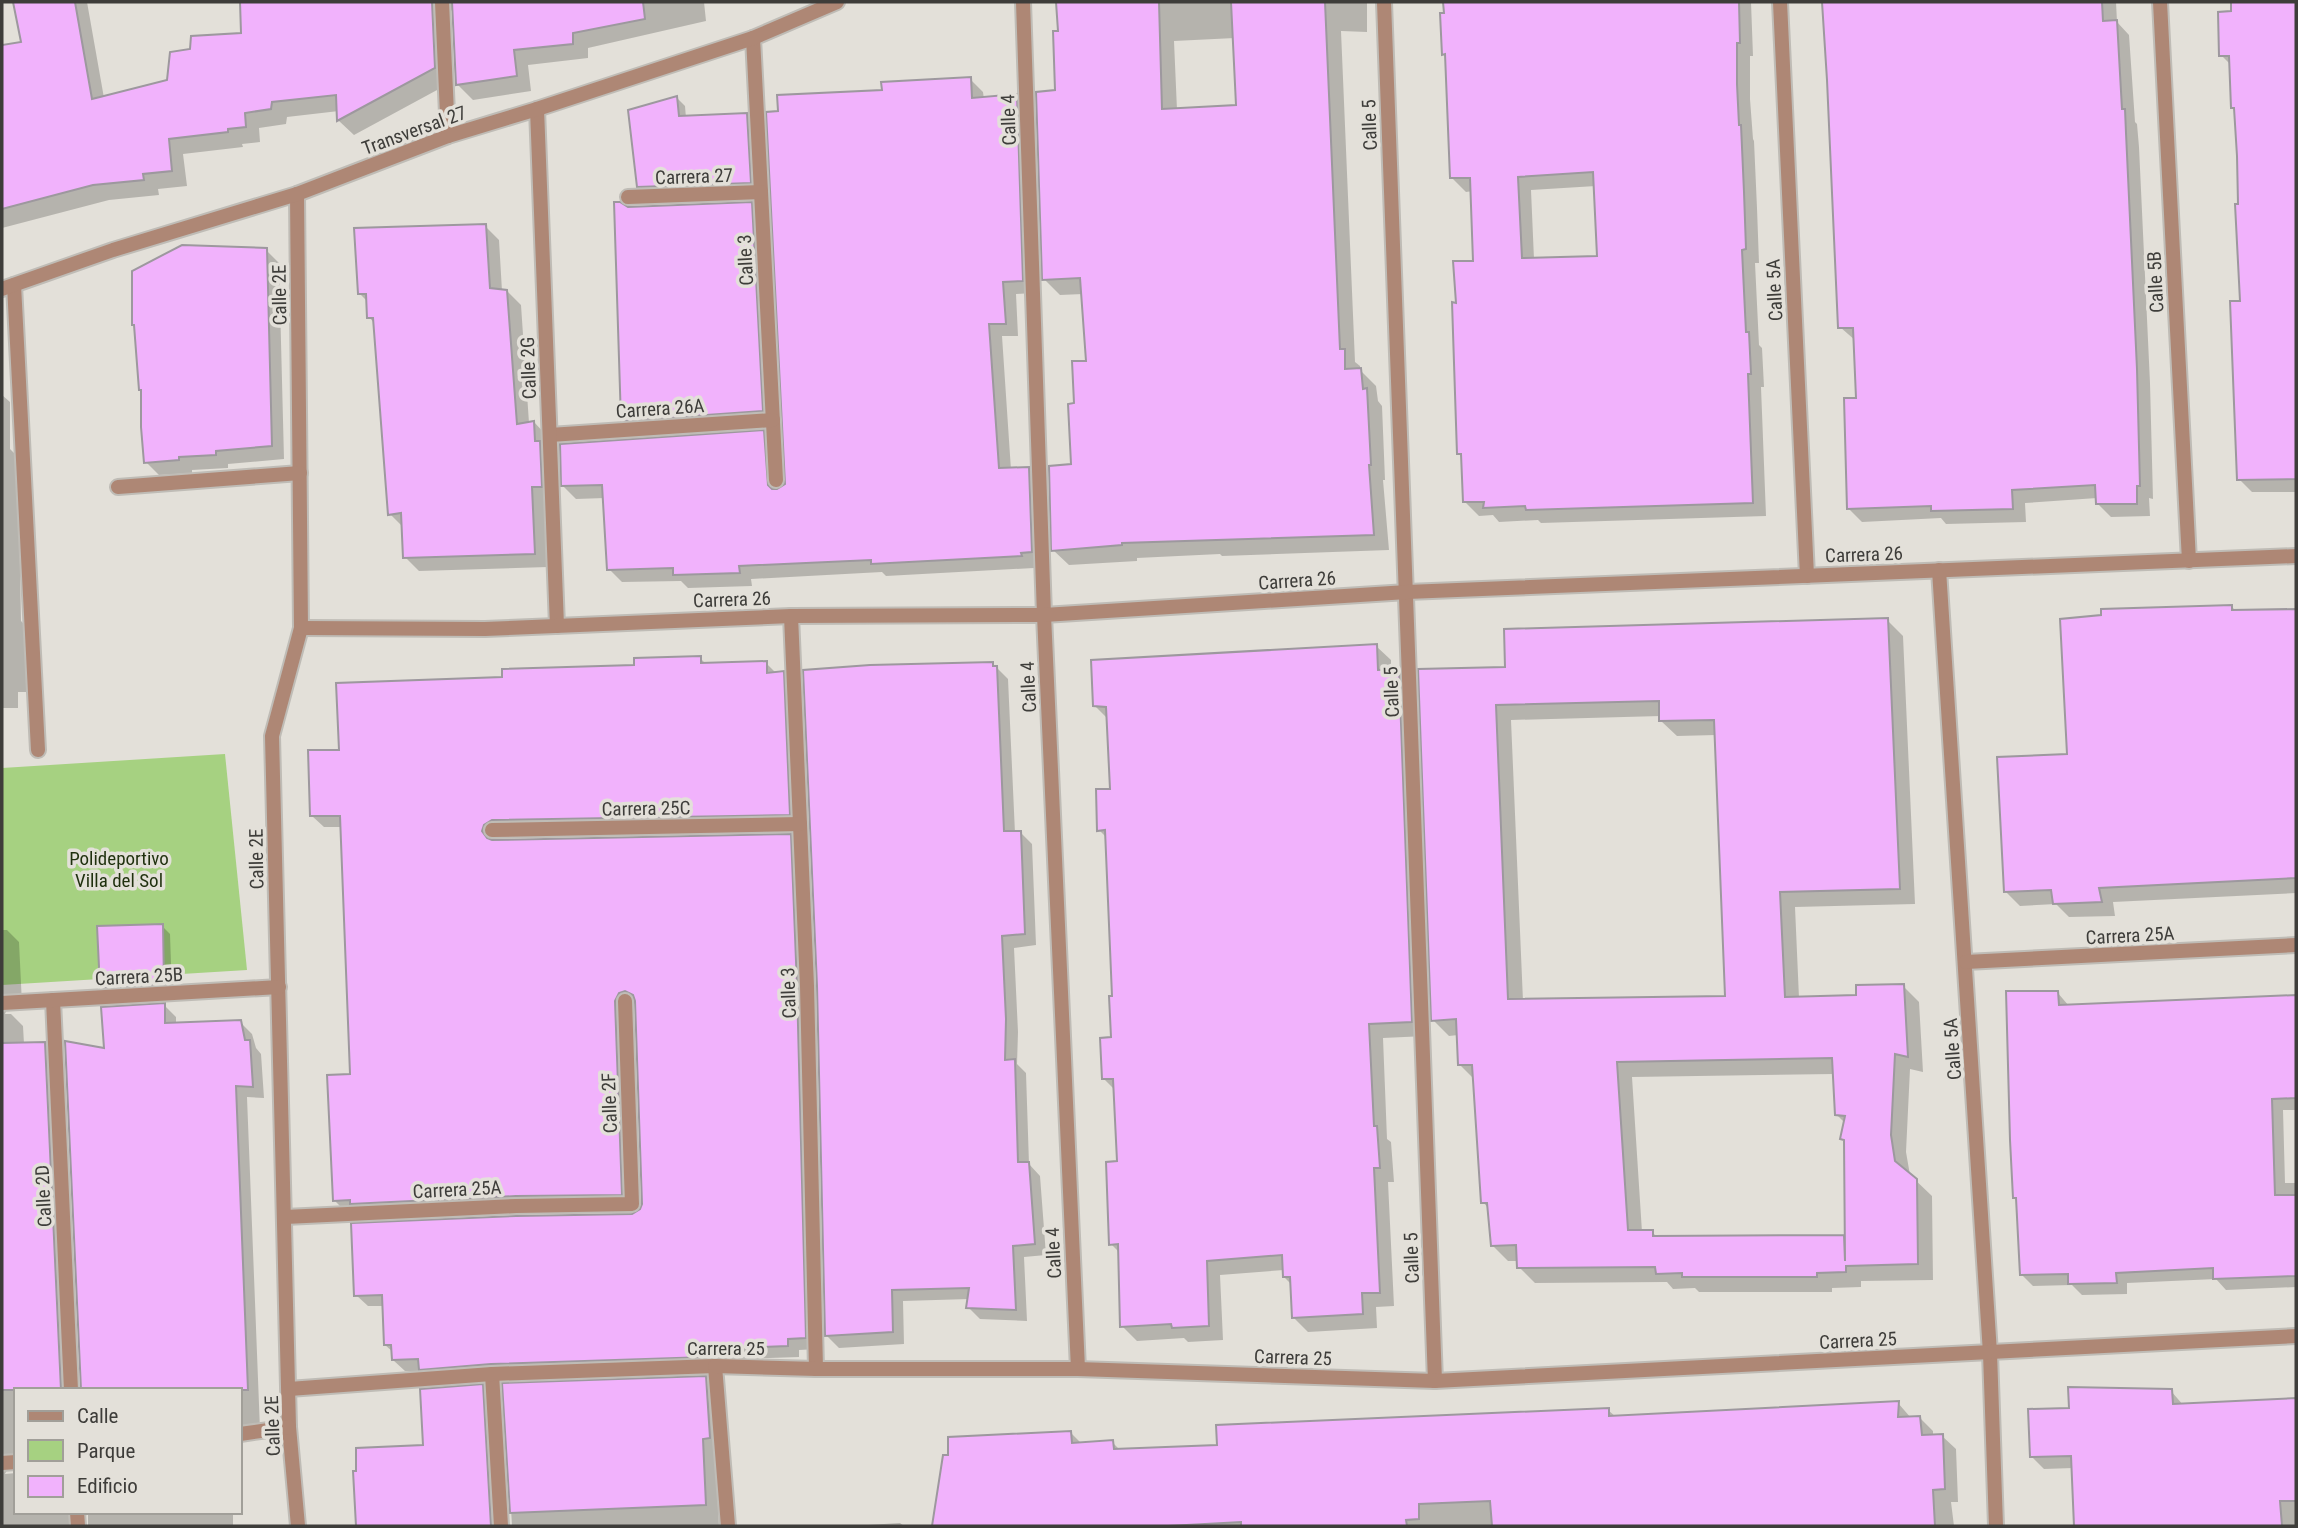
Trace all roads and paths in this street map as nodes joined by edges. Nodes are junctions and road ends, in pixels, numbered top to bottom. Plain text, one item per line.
1 (442, 2) edge
2 (837, 2) edge
3 (1023, 2) edge
4 (1384, 2) edge
5 (1780, 2) edge
6 (2160, 2) edge
7 (753, 38) junction
8 (537, 109) junction
9 (448, 136) junction
10 (761, 192) junction
11 (297, 194) junction
12 (628, 197) dead end
13 (8, 287) edge
14 (773, 420) junction
15 (550, 435) junction
16 (300, 473) junction
17 (776, 480) dead end
18 (118, 487) dead end
19 (2296, 556) edge
20 (2189, 561) junction
21 (1939, 570) junction
22 (1807, 576) junction
23 (1407, 592) junction
24 (1044, 615) junction
25 (791, 616) junction
26 (556, 626) junction
27 (301, 628) junction
28 (38, 750) dead end
29 (800, 824) junction
30 (492, 830) dead end
31 (2296, 945) edge
32 (1966, 962) junction
33 (279, 987) junction
34 (53, 1000) junction
35 (625, 1000) dead end
36 (2, 1003) edge
37 (632, 1203) joint
38 (285, 1217) junction
39 (2296, 1336) edge
40 (1990, 1353) junction
41 (715, 1366) junction
42 (816, 1369) junction
43 (1078, 1369) junction
44 (492, 1374) junction
45 (1435, 1381) junction
46 (71, 1388) edge
47 (289, 1389) junction
48 (289, 1427) junction
49 (242, 1434) edge
50 (298, 1526) edge
51 (500, 1526) edge
52 (728, 1526) edge
53 (1996, 1526) edge

1 - 9 street
2 - 7 street, Transversal 27
3 - 24 street, Calle 4
4 - 23 street, Calle 5
5 - 22 street, Calle 5A
6 - 20 street, Calle 5B
7 - 8 street, Transversal 27
7 - 10 street, Calle 3
8 - 9 street, Transversal 27
8 - 15 street, Calle 2G
9 - 11 street, Transversal 27
10 - 12 street, Carrera 27
10 - 14 street, Calle 3
11 - 13 street, Transversal 27
11 - 16 street, Calle 2E
13 - 28 street
14 - 15 street, Carrera 26A
14 - 17 street, Calle 3
15 - 26 street, Calle 2G
16 - 18 street
16 - 27 street, Calle 2E
19 - 20 street, Carrera 26
20 - 21 street, Carrera 26
21 - 22 street, Carrera 26
21 - 32 street, Calle 5A
22 - 23 street, Carrera 26
23 - 24 street, Carrera 26
23 - 45 street, Calle 5
24 - 25 street, Carrera 26
24 - 43 street, Calle 4
25 - 26 street, Carrera 26
25 - 29 street, Calle 3
26 - 27 street, Carrera 26
27 - 33 street, Calle 2E
29 - 30 street, Carrera 25C
29 - 42 street, Calle 3
31 - 32 street, Carrera 25A
32 - 40 street, Calle 5A
33 - 34 street, Carrera 25B
33 - 38 street, Calle 2E
34 - 36 street, Carrera 25B
34 - 46 street, Calle 2D
35 - 37 street, Calle 2F
37 - 38 street, Carrera 25A
38 - 47 street, Calle 2E
39 - 40 street, Carrera 25
40 - 45 street, Carrera 25
40 - 53 street, Calle 5A
41 - 42 street, Carrera 25
41 - 44 street, Carrera 25
41 - 52 street
42 - 43 street, Carrera 25
43 - 45 street, Carrera 25
44 - 47 street, Carrera 25
44 - 51 street
47 - 48 street, Calle 2E
48 - 49 street
48 - 50 street, Calle 2E

